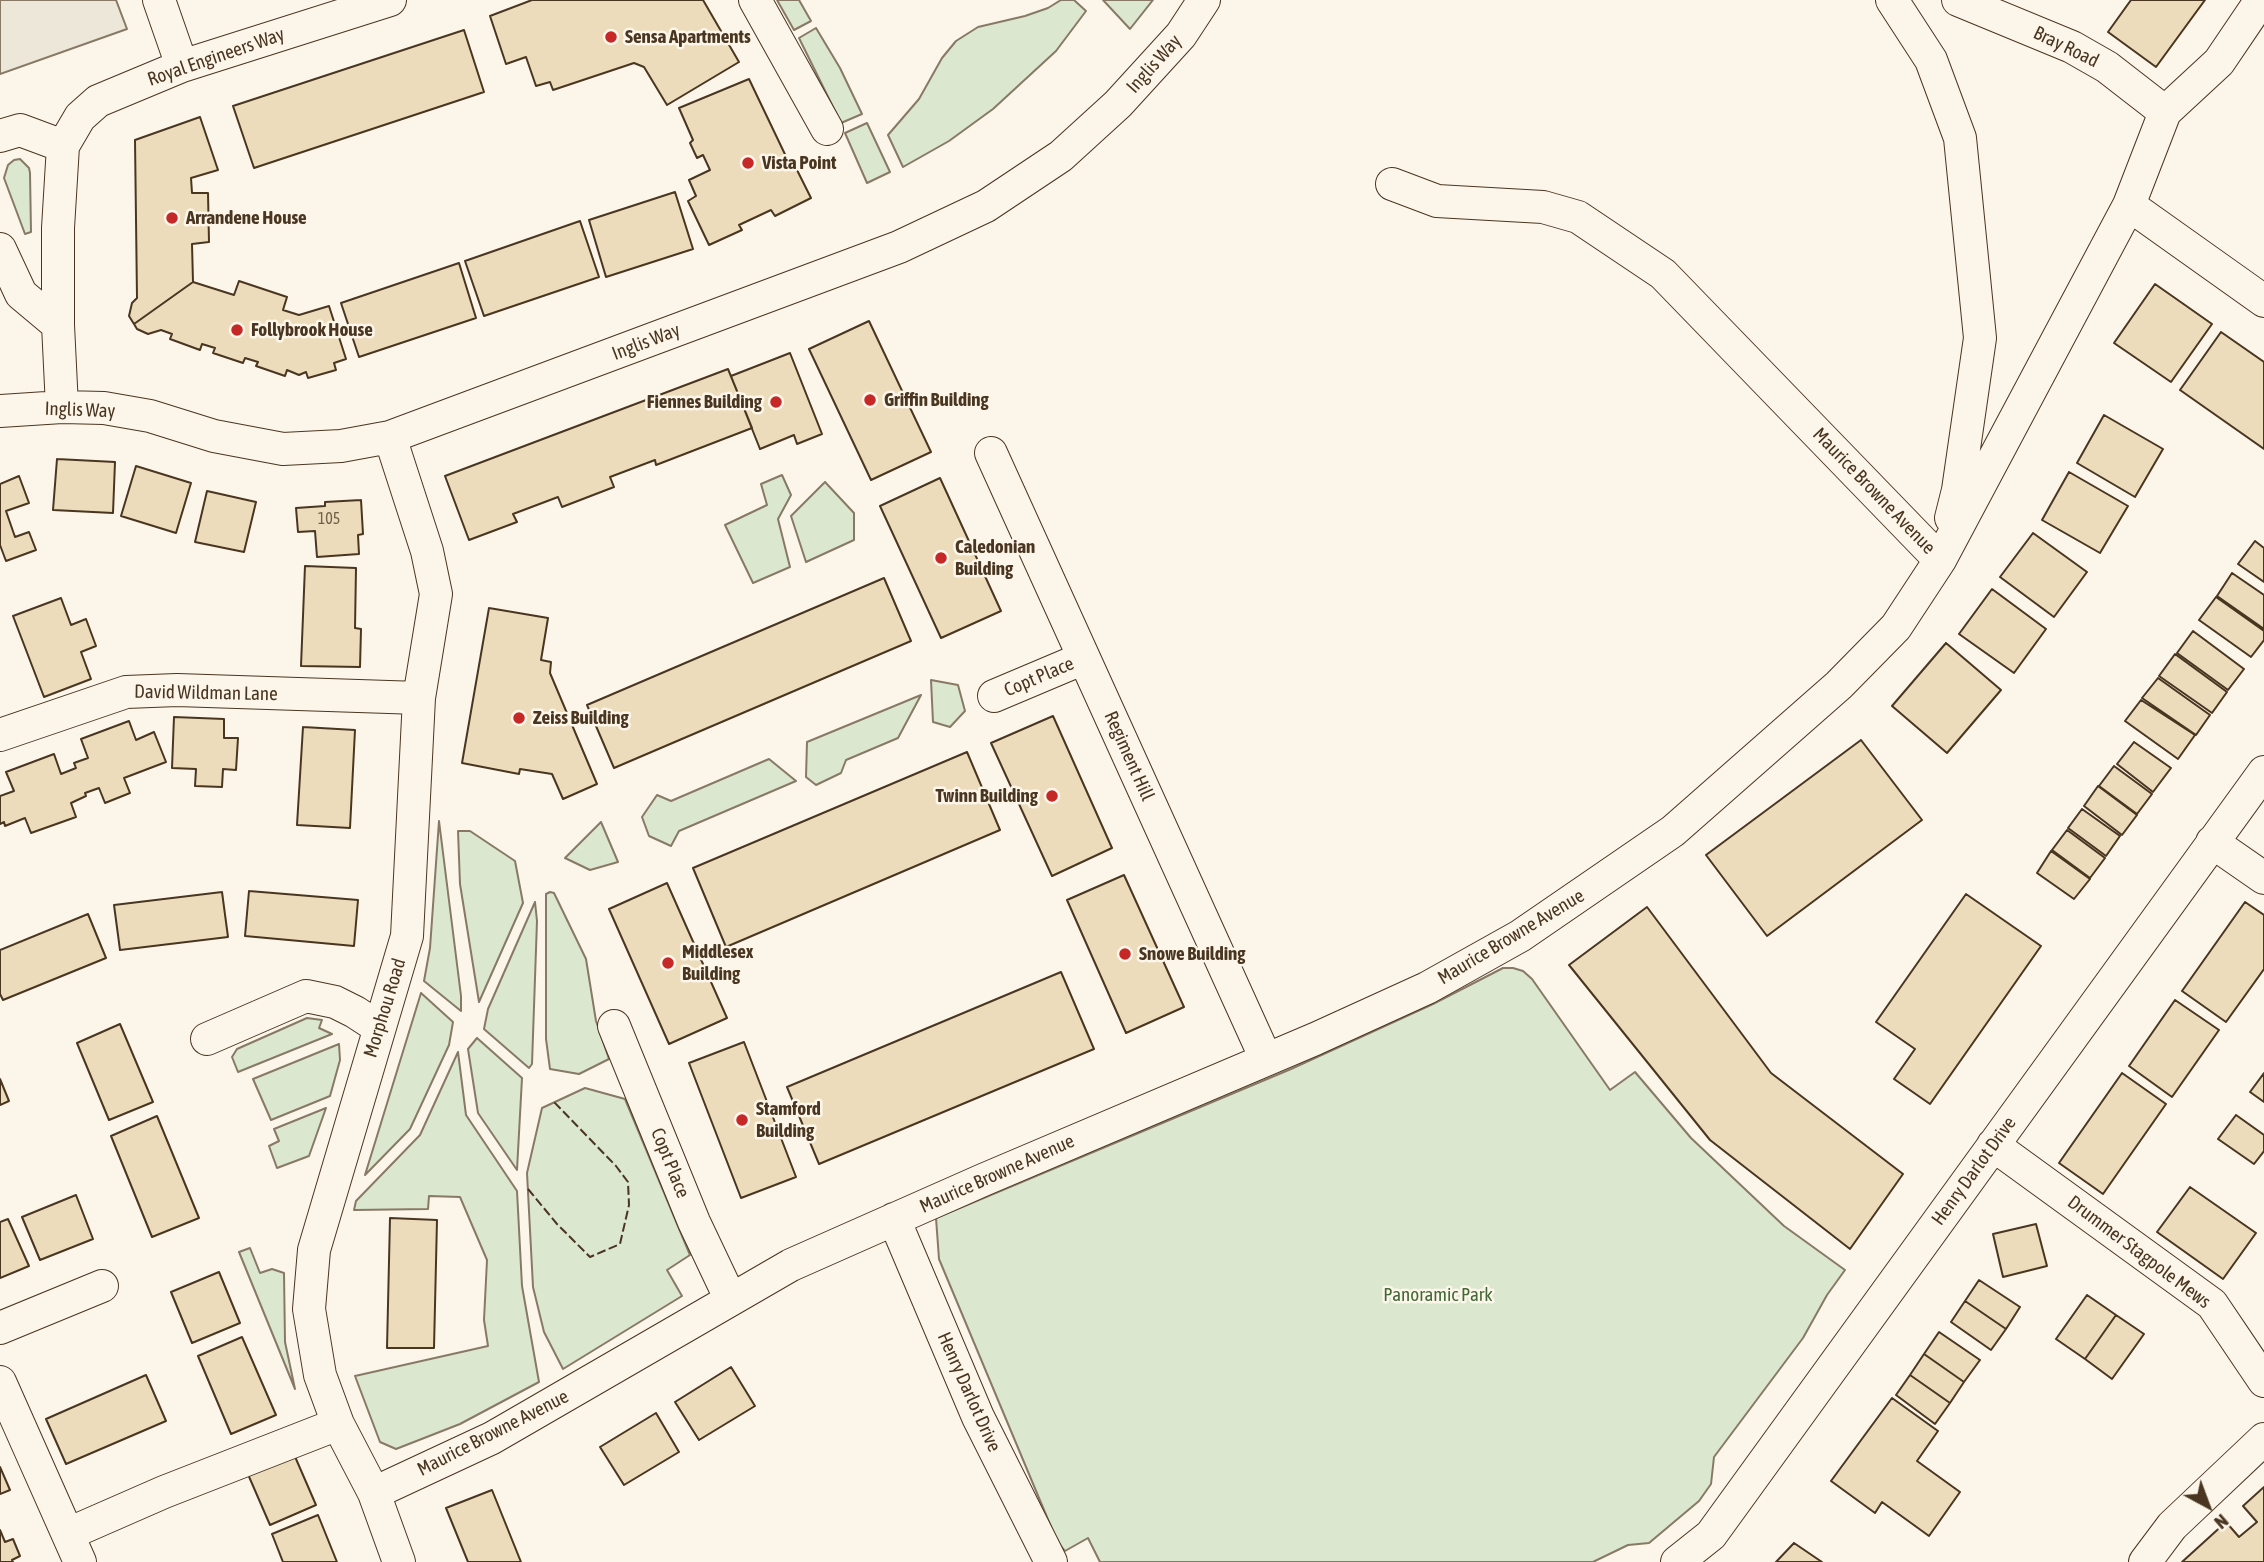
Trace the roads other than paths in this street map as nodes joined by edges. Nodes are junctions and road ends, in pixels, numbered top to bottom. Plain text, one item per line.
1 (159, 0) edge
2 (390, 0) edge
3 (755, 0) edge
4 (1204, 0) edge
5 (1892, 0) edge
6 (1958, 0) edge
7 (2260, 0) edge
8 (182, 66) junction
9 (2165, 112) junction
10 (827, 129) dead end
11 (0, 136) edge
12 (64, 146) junction
13 (1392, 184) dead end
14 (2129, 205) junction
15 (0, 249) edge
16 (2264, 301) edge
17 (58, 325) junction
18 (62, 407) junction
19 (0, 411) edge
20 (390, 438) junction
21 (991, 453) dead end
22 (1940, 560) junction
23 (1084, 658) junction
24 (994, 696) dead end
25 (419, 698) junction
26 (0, 735) edge
27 (2264, 772) edge
28 (2212, 842) junction
29 (2264, 878) edge
30 (614, 1026) dead end
31 (379, 1027) junction
32 (207, 1039) dead end
33 (1266, 1059) junction
34 (1993, 1145) junction
35 (894, 1219) junction
36 (102, 1286) dead end
37 (730, 1298) junction
38 (0, 1328) edge
39 (2264, 1381) edge
40 (0, 1382) edge
41 (338, 1424) junction
42 (2264, 1439) edge
43 (374, 1493) junction
44 (74, 1548) edge
45 (399, 1562) edge
46 (1051, 1562) edge
47 (1677, 1562) edge
48 (2145, 1562) edge

1 - 8 street
2 - 8 street, Royal Engineers Way
3 - 10 street
4 - 20 street, Inglis Way
5 - 22 street
6 - 9 street, Bray Road
7 - 9 street
8 - 12 street, Royal Engineers Way
9 - 14 street
11 - 12 street
12 - 17 street, Royal Engineers Way
13 - 22 street, Maurice Browne Avenue
14 - 16 street
14 - 22 street
15 - 17 street
17 - 18 street, Royal Engineers Way
18 - 19 street, Inglis Way
18 - 20 street, Inglis Way
20 - 25 street, Morphou Road
21 - 23 street, Regiment Hill
22 - 33 street, Maurice Browne Avenue
23 - 24 street, Copt Place
23 - 33 street, Regiment Hill
25 - 26 street, David Wildman Lane
25 - 31 street, Morphou Road
27 - 28 street, Henry Darlot Drive
28 - 29 street
28 - 34 street, Henry Darlot Drive
30 - 37 street, Copt Place
31 - 32 street
31 - 41 street, Morphou Road
33 - 35 street, Maurice Browne Avenue
34 - 39 street, Drummer Stagpole Mews
34 - 47 street, Henry Darlot Drive
35 - 37 street, Maurice Browne Avenue
35 - 46 street, Henry Darlot Drive
36 - 38 street
37 - 43 street, Maurice Browne Avenue
40 - 44 street
41 - 43 street, Morphou Road
41 - 44 street
42 - 48 street
43 - 45 street, Morphou Road

